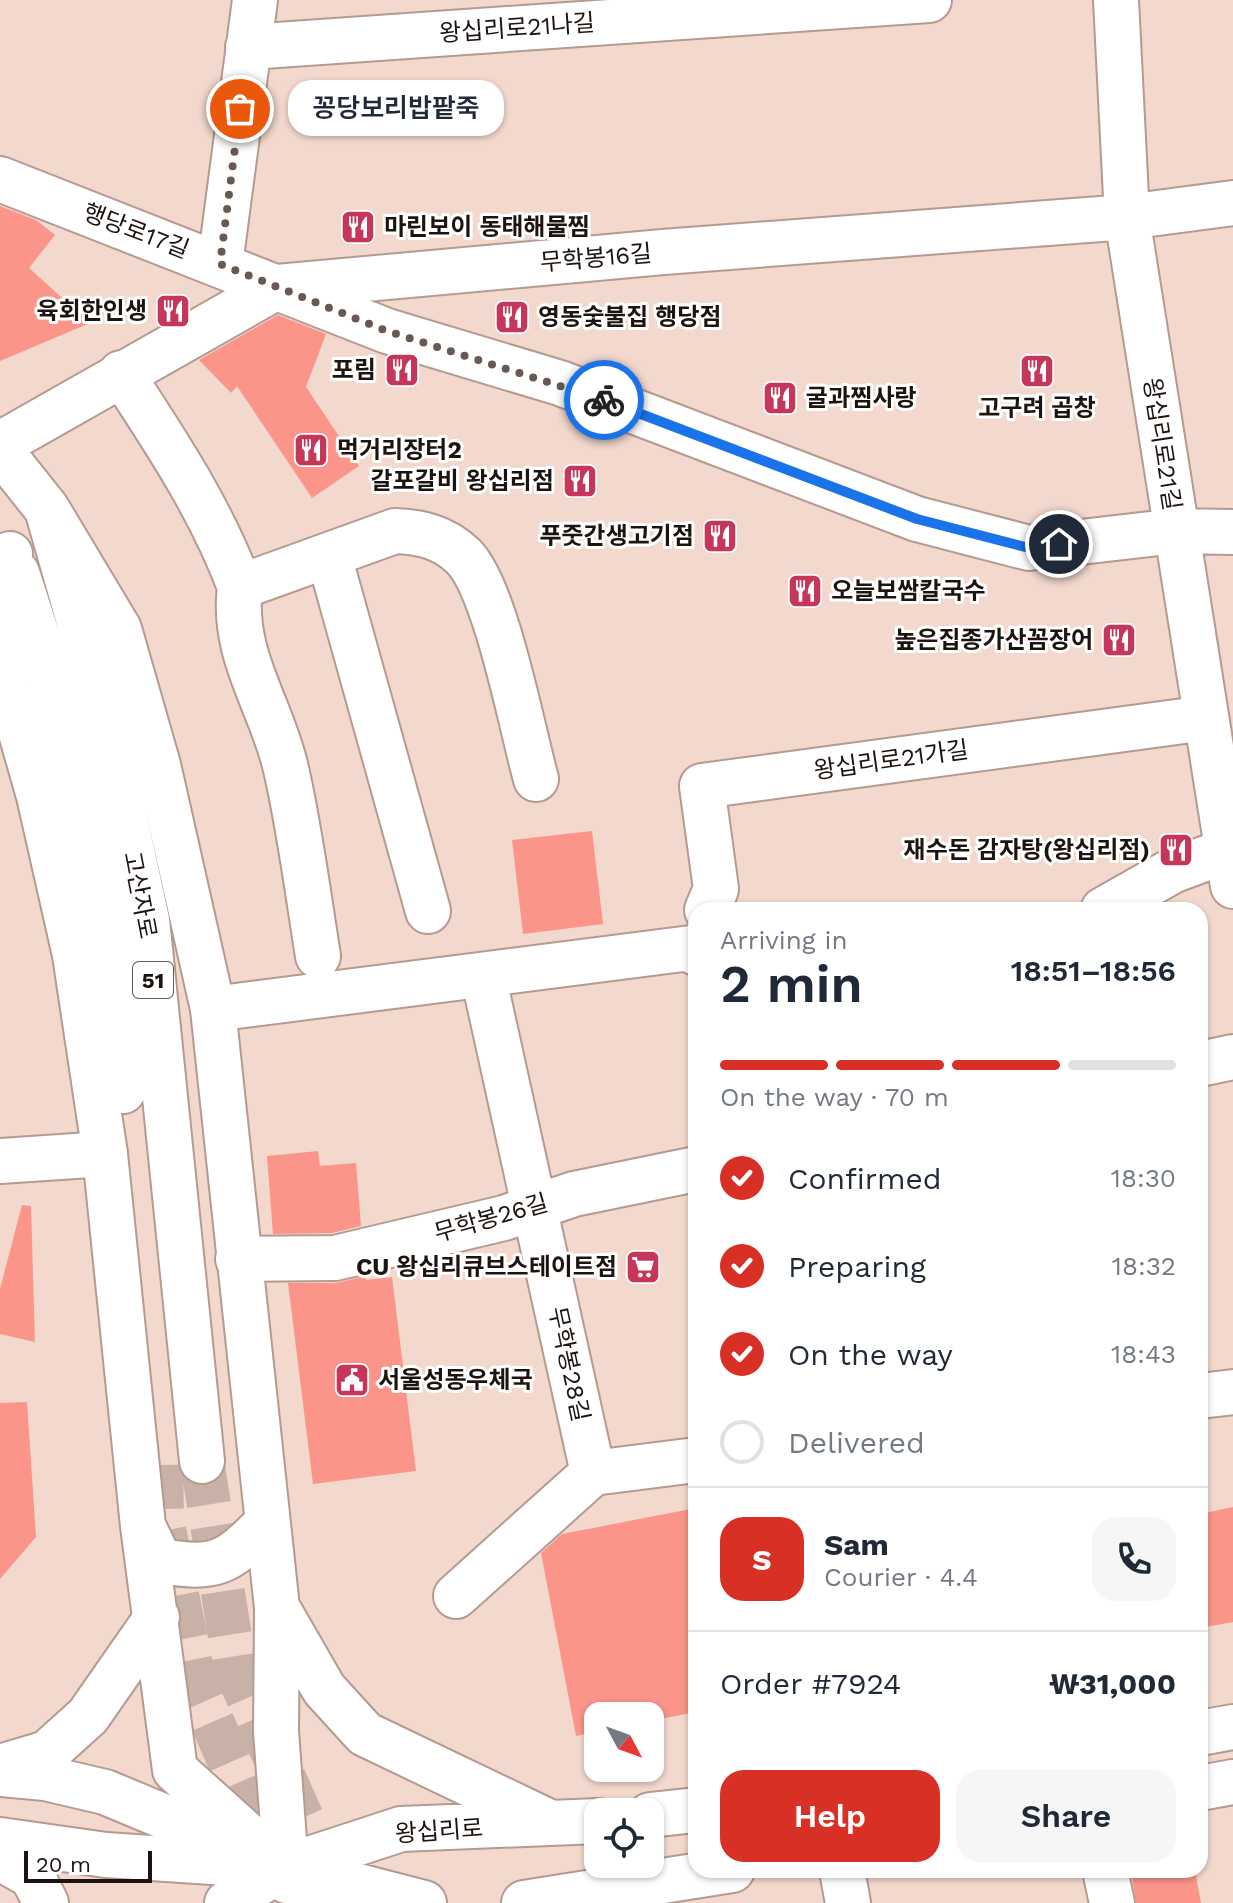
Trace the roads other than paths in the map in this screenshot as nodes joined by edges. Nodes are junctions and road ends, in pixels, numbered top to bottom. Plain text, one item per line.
1 (255, 0) edge
2 (929, 0) edge
3 (1116, 0) edge
4 (248, 47) junction
5 (0, 179) edge
6 (1233, 203) edge
7 (1127, 217) junction
8 (220, 264) junction
9 (277, 287) junction
10 (121, 373) junction
11 (0, 444) edge
12 (0, 450) edge
13 (47, 509) junction
14 (1176, 531) junction
15 (1233, 532) edge
16 (5, 546) edge
17 (329, 556) junction
18 (240, 587) junction
19 (1206, 718) junction
20 (536, 779) dead end
21 (1230, 868) edge
22 (711, 902) edge
23 (1117, 902) edge
24 (428, 911) dead end
25 (688, 939) edge
26 (318, 956) dead end
27 (483, 975) junction
28 (213, 1009) junction
29 (1233, 1057) edge
30 (1208, 1062) edge
31 (105, 1154) junction
32 (0, 1161) edge
33 (688, 1171) edge
34 (534, 1208) junction
35 (238, 1259) junction
36 (1233, 1392) edge
37 (1208, 1395) edge
38 (688, 1461) edge
39 (593, 1473) junction
40 (266, 1524) junction
41 (143, 1526) junction
42 (456, 1596) dead end
43 (277, 1608) junction
44 (157, 1617) junction
45 (1233, 1727) edge
46 (1208, 1732) edge
47 (0, 1767) edge
48 (0, 1774) edge
49 (1233, 1782) edge
50 (1208, 1787) edge
51 (688, 1811) edge
52 (664, 1813) edge
53 (577, 1823) edge
54 (0, 1840) edge
55 (0, 1858) edge
56 (688, 1878) edge
57 (843, 1878) edge
58 (1107, 1878) edge
59 (288, 1885) edge
60 (46, 1903) edge
61 (227, 1903) edge
62 (257, 1903) edge
63 (323, 1903) edge
64 (424, 1903) edge
65 (524, 1903) edge
66 (539, 1903) edge
67 (848, 1903) edge
68 (1112, 1903) edge

1 - 4 street
2 - 4 street, 왕십리로21나길
3 - 7 street, 왕십리로21길
4 - 8 street
5 - 8 street, 행당로17길
6 - 7 street, 무학봉16길
7 - 9 street, 무학봉16길
7 - 14 street, 왕십리로21길
8 - 9 street, 행당로17길
9 - 10 street, 무학봉16길
9 - 14 street, 행당로17길
10 - 11 street, 무학봉16길
10 - 18 street
12 - 13 street, 고산자로 / 51
13 - 16 street, 고산자로 / 51
13 - 28 street
14 - 15 street, 행당로17길
14 - 19 street, 왕십리로21길
16 - 31 street
17 - 18 street
17 - 20 street
17 - 24 street
18 - 26 street
19 - 21 street, 왕십리로21길
19 - 22 street, 왕십리로21가길
21 - 23 street
25 - 27 street, 왕십리로21가길
27 - 28 street, 왕십리로21가길
27 - 34 street
28 - 35 street
29 - 30 street
31 - 32 street
31 - 41 street
33 - 34 street, 무학봉26길
34 - 35 street, 무학봉26길
34 - 39 street, 무학봉28길
35 - 40 street
36 - 37 street
38 - 39 street
39 - 42 street
40 - 41 street
40 - 43 street
41 - 44 street
43 - 53 street
43 - 59 street
44 - 47 street
44 - 59 street
45 - 46 street
48 - 59 street, 왕십리로
49 - 50 street
51 - 52 street
53 - 59 street, 왕십리로
54 - 59 street, 왕십리로
55 - 60 street
56 - 66 street
57 - 67 street
58 - 68 street
59 - 61 street
59 - 62 street
59 - 63 street
59 - 64 street, 왕십리로
65 - 66 street

